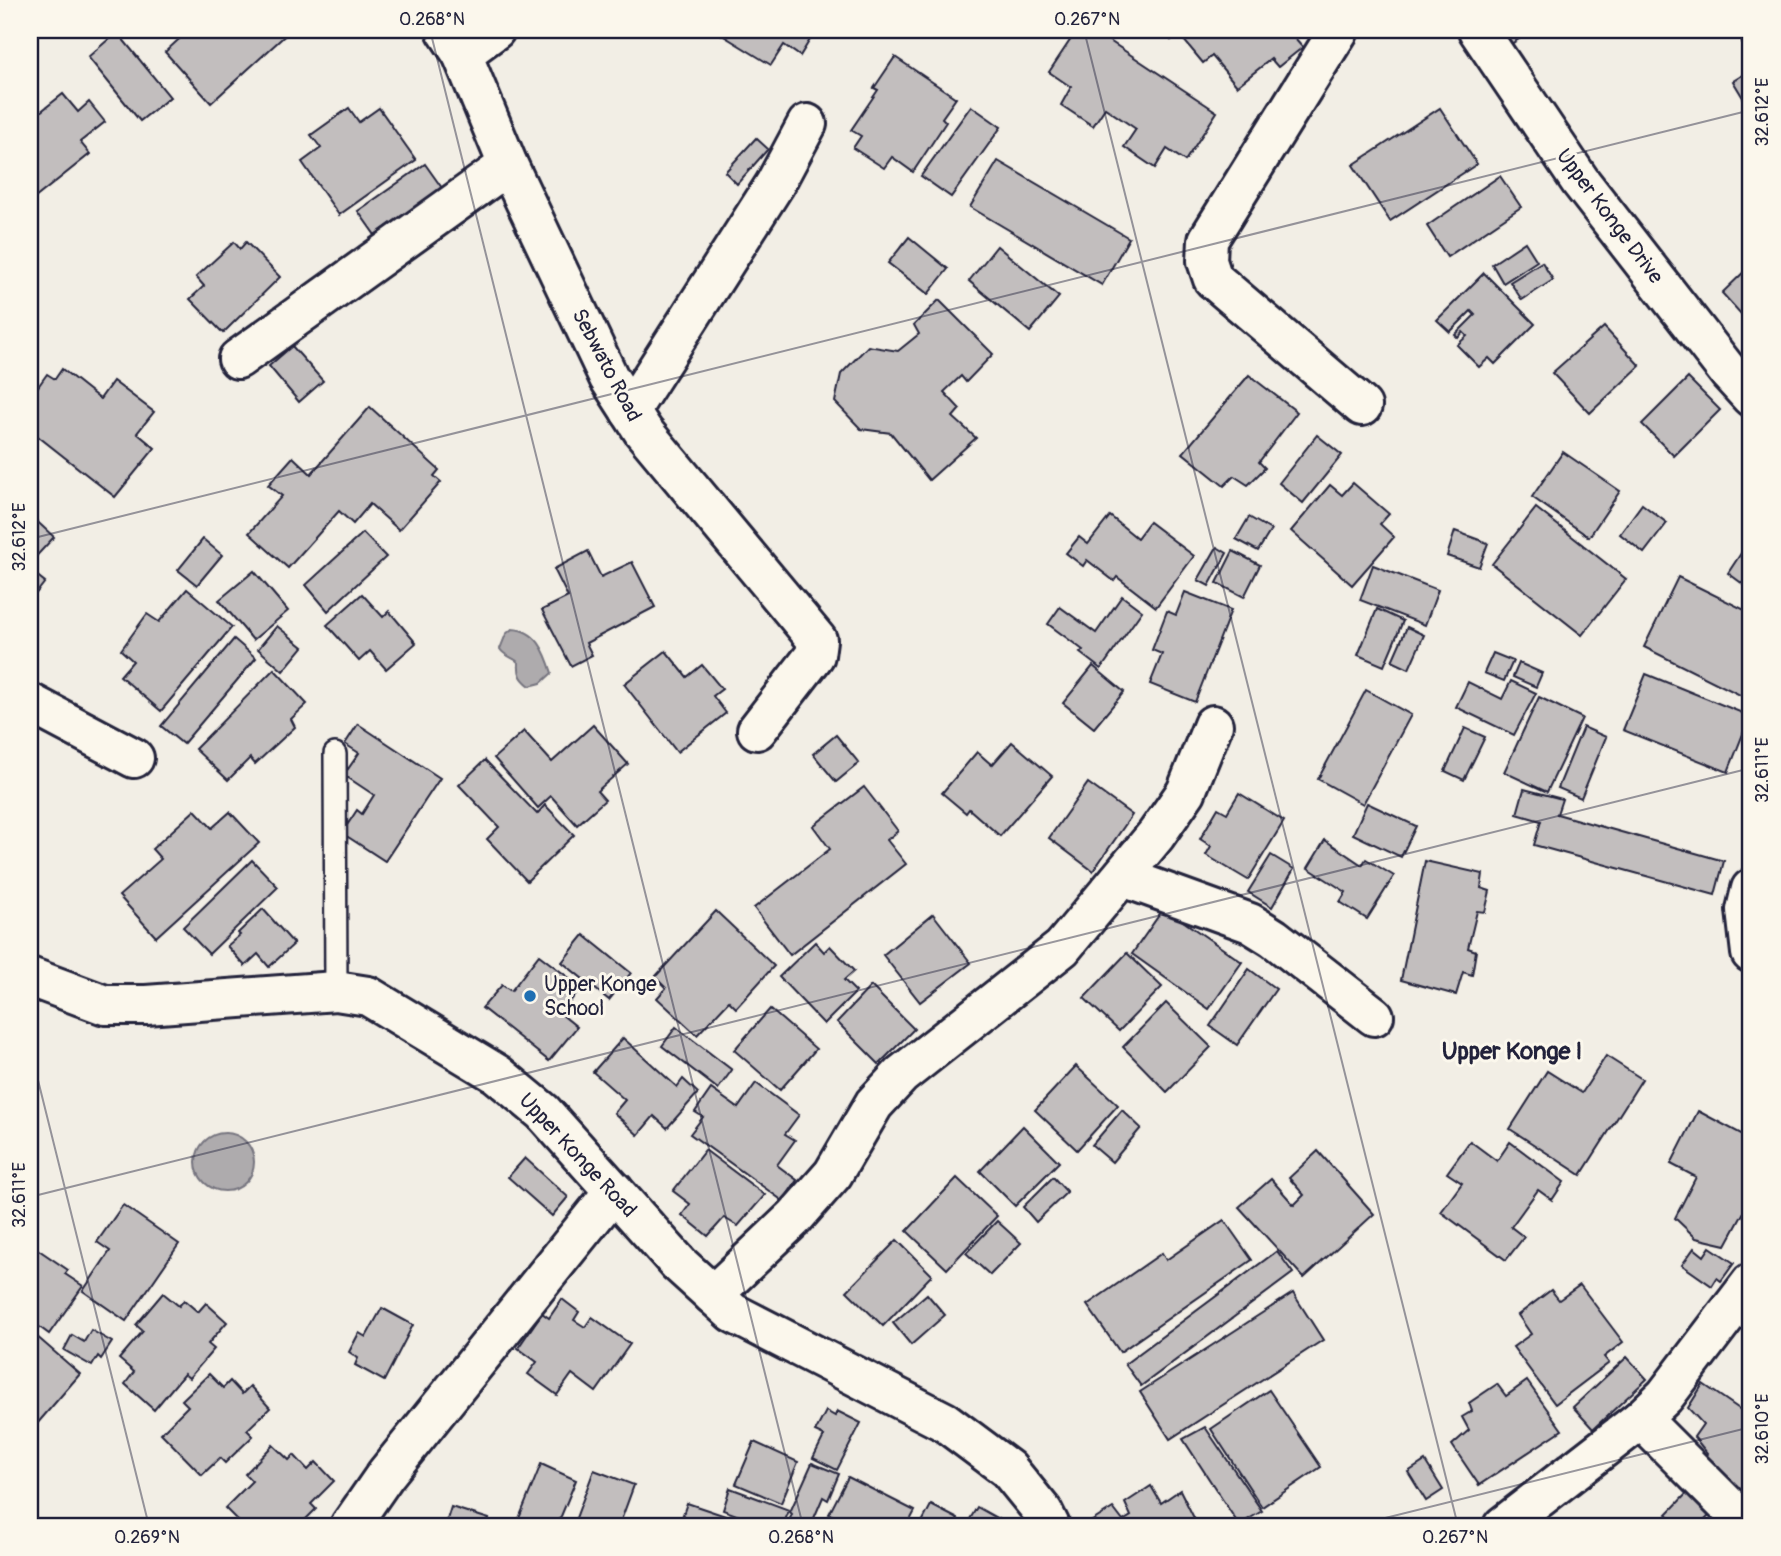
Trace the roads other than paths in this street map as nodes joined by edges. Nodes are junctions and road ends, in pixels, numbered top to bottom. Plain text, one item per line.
1 (495, 30) edge
2 (1339, 30) edge
3 (1478, 30) edge
4 (454, 42) edge
5 (807, 124) dead end
6 (508, 165) junction
7 (237, 359) dead end
8 (1751, 397) edge
9 (1362, 406) dead end
10 (630, 411) junction
11 (30, 703) edge
12 (1213, 725) dead end
13 (757, 730) dead end
14 (335, 754) dead end
15 (134, 758) dead end
16 (1123, 877) junction
17 (1751, 889) edge
18 (1751, 953) edge
19 (30, 977) edge
20 (336, 991) junction
21 (1374, 1016) dead end
22 (614, 1191) junction
23 (1751, 1283) edge
24 (713, 1294) junction
25 (1641, 1419) junction
26 (350, 1526) edge
27 (1050, 1526) edge
28 (1503, 1526) edge
29 (1748, 1526) edge

1 - 4 street
2 - 9 street
3 - 8 street, Upper Konge Drive
4 - 6 street, Sebwato Road
5 - 10 street
6 - 7 street
6 - 10 street, Sebwato Road
10 - 13 street, Sebwato Road
11 - 15 street
12 - 16 street
14 - 20 lane
16 - 21 street
16 - 24 street
17 - 18 street
19 - 20 street, Upper Konge Road
20 - 22 street, Upper Konge Road
22 - 24 street, Upper Konge Road
22 - 26 street
23 - 25 street
24 - 27 street, Upper Konge Road
25 - 28 street
25 - 29 street

